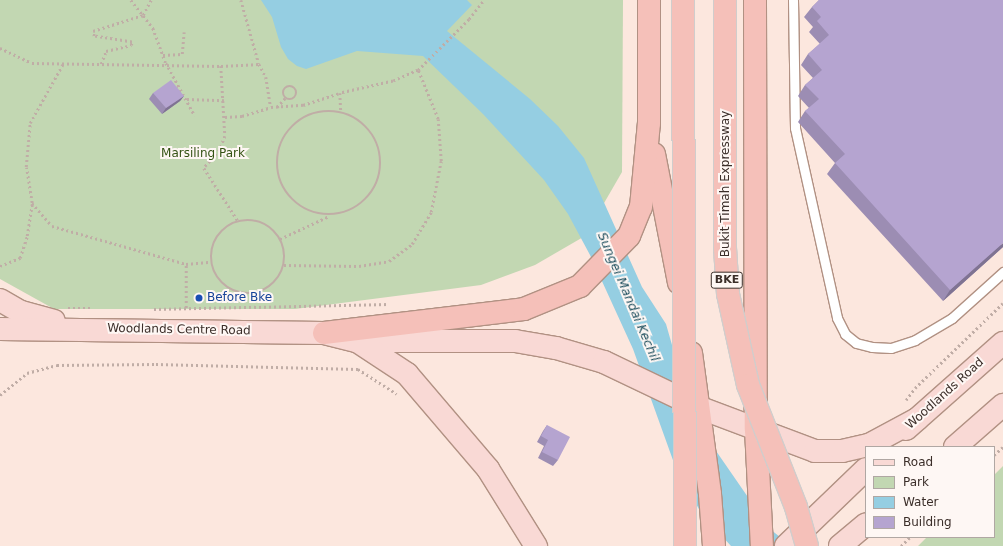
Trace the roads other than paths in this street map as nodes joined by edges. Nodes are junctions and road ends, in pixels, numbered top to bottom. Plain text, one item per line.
1 (649, 0) edge
2 (683, 0) edge
3 (726, 0) edge
4 (755, 0) edge
5 (793, 0) edge
6 (649, 123) junction
7 (1003, 272) edge
8 (0, 300) edge
9 (0, 328) edge
10 (90, 328) junction
11 (324, 333) junction
12 (356, 341) junction
13 (1003, 343) edge
14 (697, 397) junction
15 (1001, 410) edge
16 (909, 412) junction
17 (756, 429) junction
18 (889, 446) edge
19 (955, 446) edge
20 (865, 470) edge
21 (865, 525) edge
22 (845, 542) edge
23 (536, 546) edge
24 (685, 546) edge
25 (714, 546) edge
26 (762, 546) edge
27 (786, 546) edge
28 (808, 546) edge

1 - 6 highway
2 - 24 highway, bridge
3 - 28 highway, Bukit Timah Expressway / BKE, bridge
4 - 17 highway
5 - 7 lane
6 - 11 highway
6 - 14 highway
8 - 10 main road
9 - 10 main road, Woodlands Centre Road
10 - 11 main road, Woodlands Centre Road
11 - 12 main road, Woodlands Centre Road
12 - 14 main road
12 - 23 main road
13 - 16 main road, Woodlands Road
14 - 17 main road
14 - 25 highway
15 - 19 main road
16 - 17 main road
16 - 18 main road, Woodlands Road
17 - 26 highway
20 - 27 main road
21 - 22 main road

